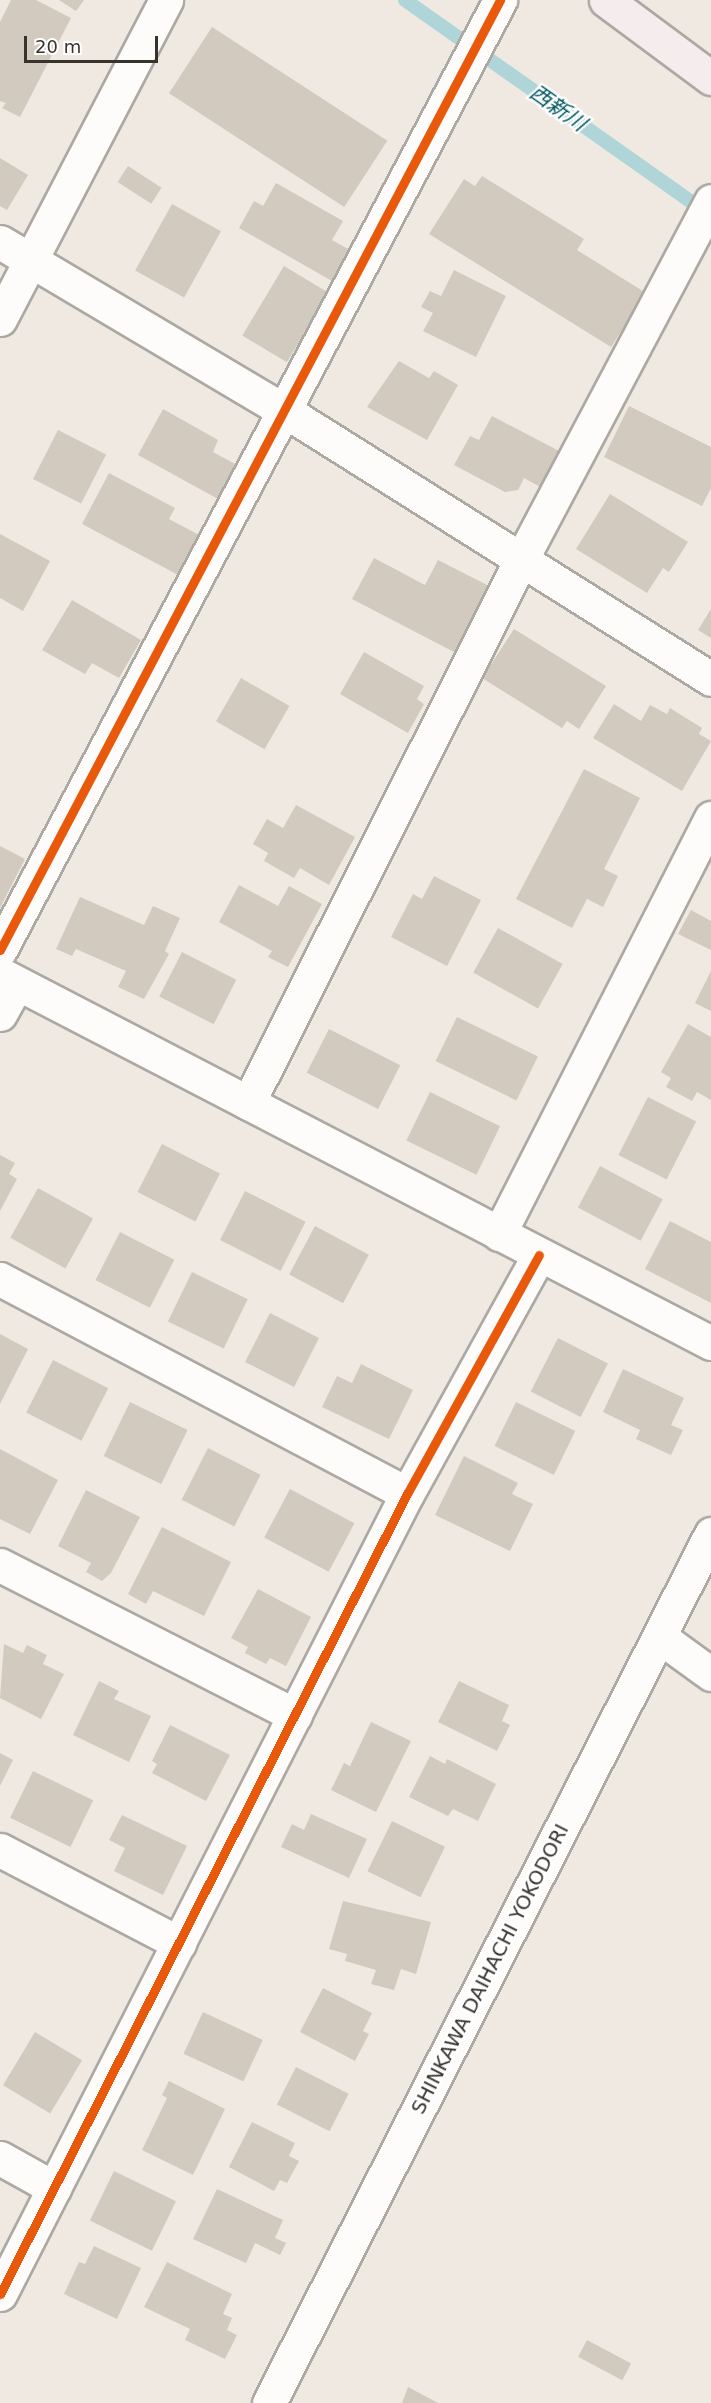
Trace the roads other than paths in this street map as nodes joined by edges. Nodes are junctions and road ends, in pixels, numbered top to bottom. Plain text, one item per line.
1 (166, 0) edge
2 (606, 0) edge
3 (494, 10) edge
4 (711, 78) edge
5 (711, 201) edge
6 (0, 242) edge
7 (32, 260) junction
8 (0, 319) edge
9 (285, 411) junction
10 (521, 560) junction
11 (711, 679) edge
12 (711, 818) edge
13 (0, 950) edge
14 (8, 979) edge
15 (0, 1014) edge
16 (248, 1103) junction
17 (499, 1234) junction
18 (539, 1255) junction
19 (0, 1279) edge
20 (711, 1343) edge
21 (407, 1494) junction
22 (711, 1534) edge
23 (0, 1565) edge
24 (660, 1637) junction
25 (711, 1674) edge
26 (295, 1715) junction
27 (0, 1850) edge
28 (179, 1943) junction
29 (0, 2158) edge
30 (54, 2188) junction
31 (0, 2294) edge
32 (269, 2403) edge

1 - 7 street
2 - 4 main road
3 - 9 street
5 - 10 street
6 - 7 street
7 - 8 street
7 - 9 street
9 - 10 street
9 - 13 street
10 - 11 street
10 - 16 street
12 - 17 street
14 - 15 street
14 - 16 street
16 - 17 street
17 - 18 street
18 - 20 street
18 - 21 street
19 - 21 street
21 - 26 street
22 - 24 street, SHINKAWA DAIHACHI YOKODORI
23 - 26 street
24 - 25 street
24 - 32 street, SHINKAWA DAIHACHI YOKODORI
26 - 28 street
27 - 28 street
28 - 30 street
29 - 30 street
30 - 31 street

